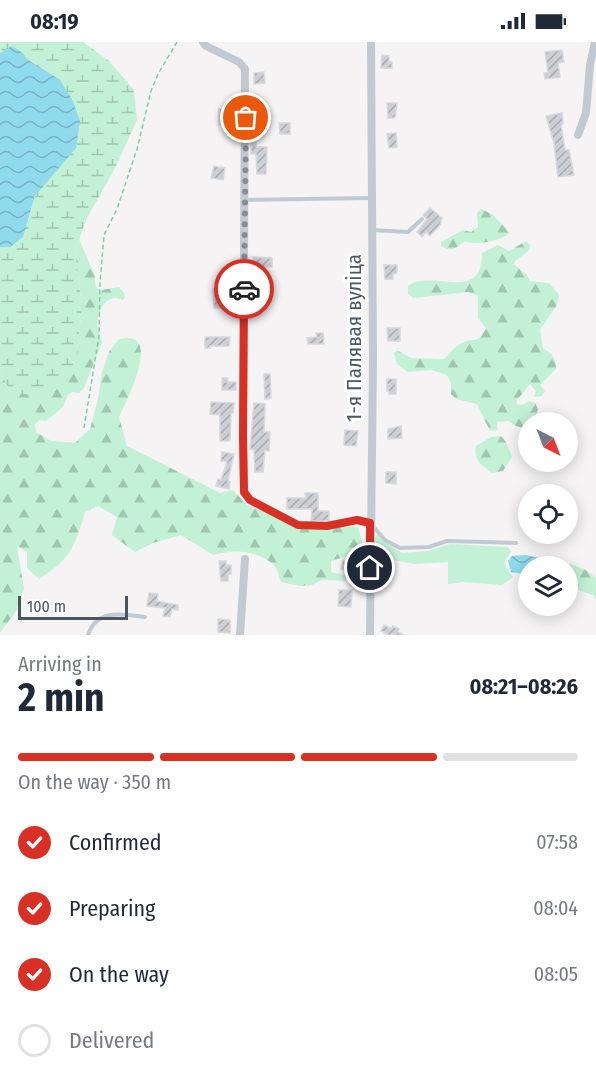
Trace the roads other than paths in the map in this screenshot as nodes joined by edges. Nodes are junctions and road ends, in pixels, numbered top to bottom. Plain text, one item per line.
1 (203, 42) edge
2 (371, 42) edge
3 (595, 42) edge
4 (578, 135) dead end
5 (371, 198) junction
6 (245, 200) junction
7 (422, 219) dead end
8 (372, 230) junction
9 (244, 492) joint
10 (370, 523) junction
11 (516, 543) dead end
12 (245, 560) dead end
13 (145, 617) dead end
14 (88, 635) edge
15 (240, 635) edge
16 (370, 635) edge

1 - 6 street
2 - 5 street, 1-я Палявая вуліца
3 - 4 street
5 - 6 lane
5 - 8 street, 1-я Палявая вуліца
6 - 9 street
7 - 8 lane
8 - 10 street, 1-я Палявая вуліца
9 - 10 lane
10 - 11 lane
10 - 16 street, 1-я Палявая вуліца
12 - 15 street
13 - 14 lane

